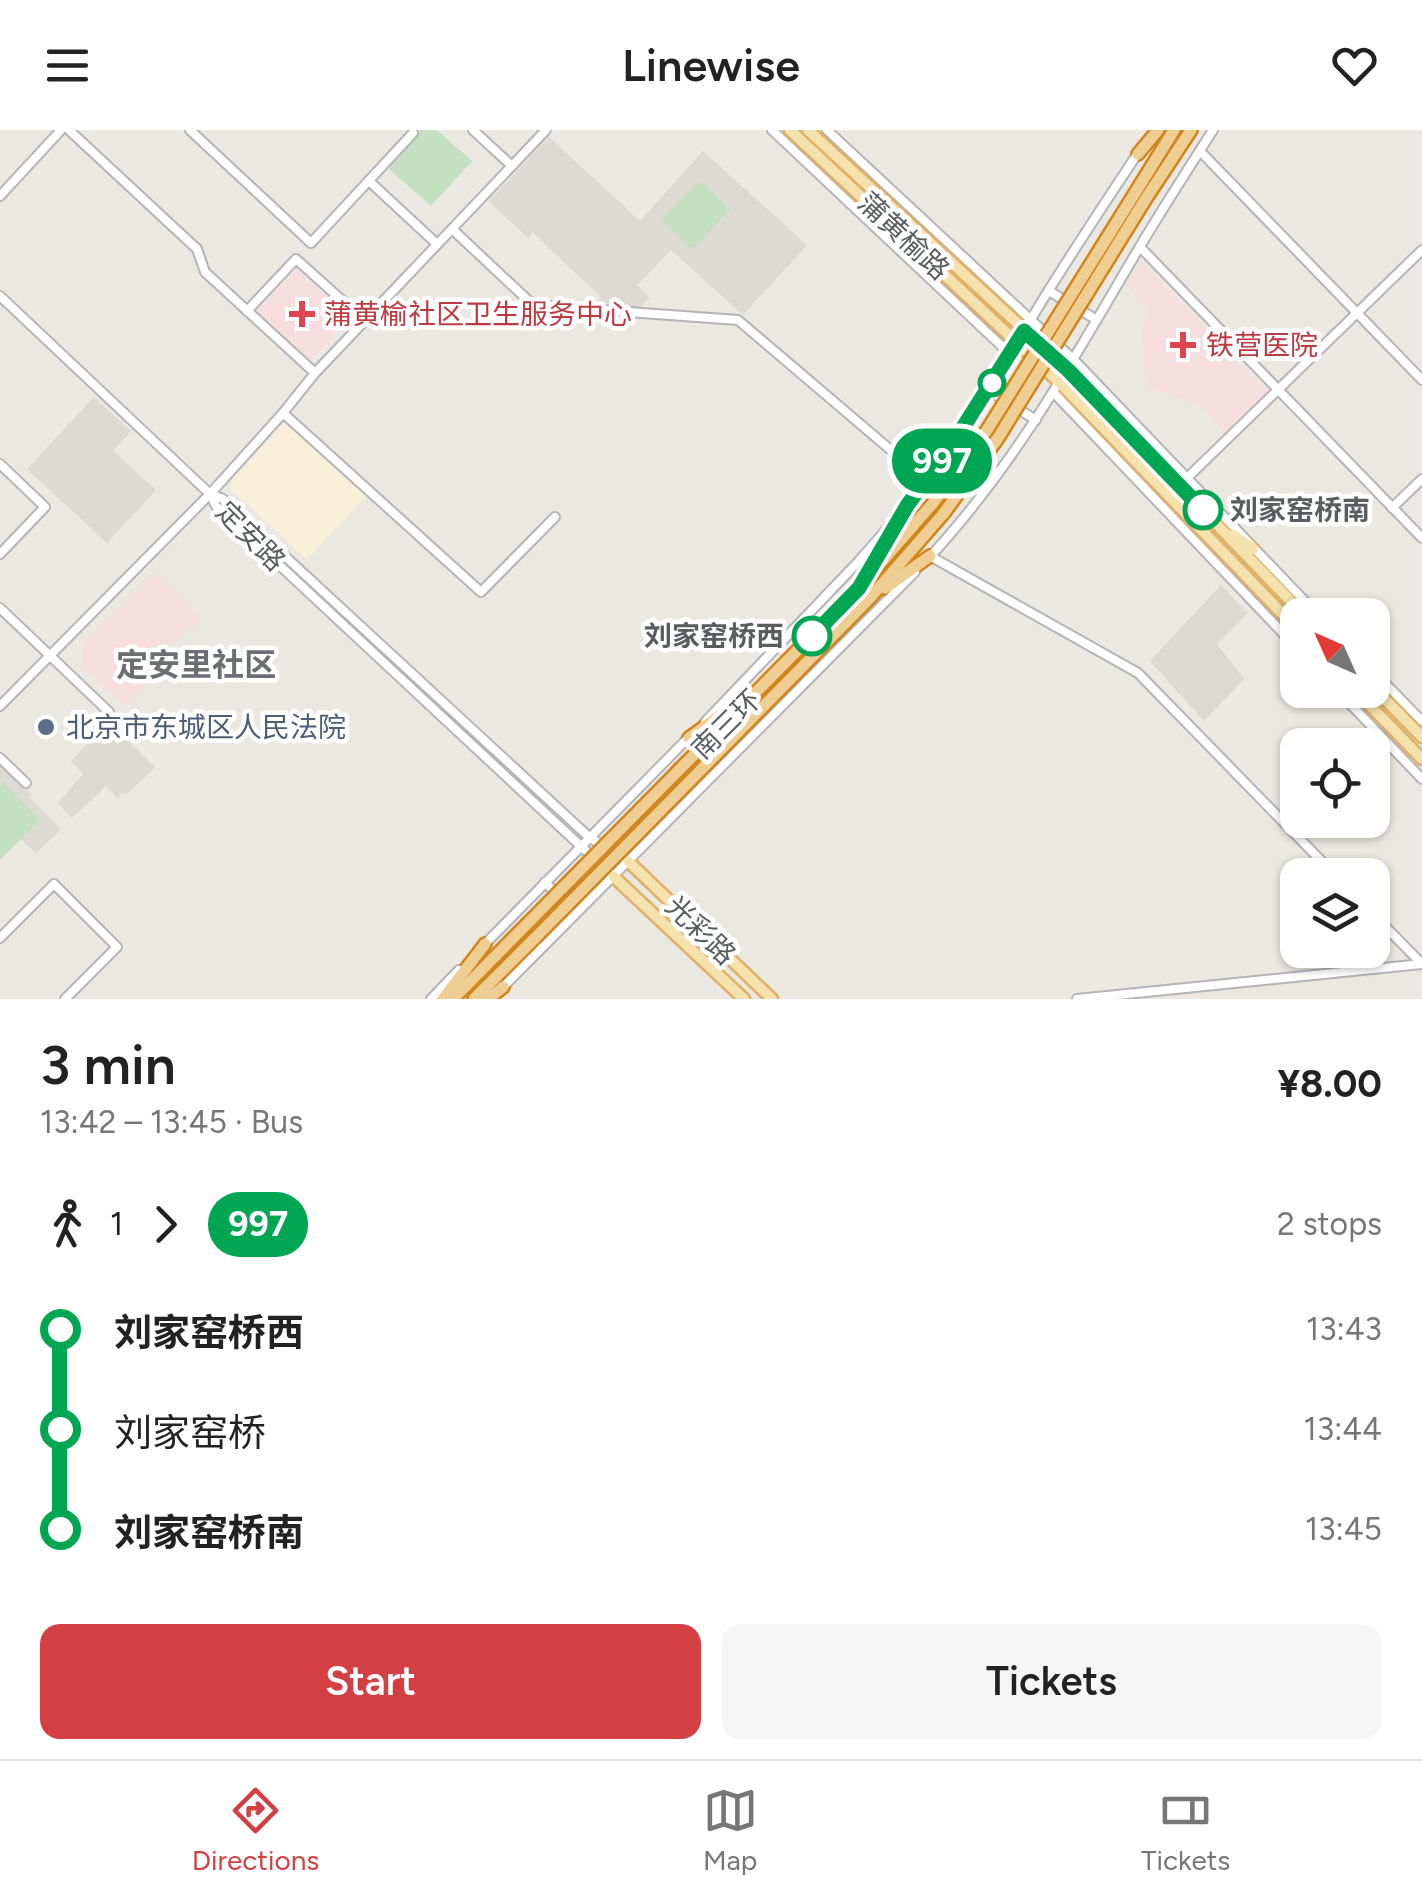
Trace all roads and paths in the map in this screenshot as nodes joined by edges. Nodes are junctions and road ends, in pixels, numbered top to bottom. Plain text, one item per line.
1 (61, 130) edge
2 (69, 130) edge
3 (190, 130) edge
4 (473, 130) edge
5 (546, 130) edge
6 (772, 130) edge
7 (790, 130) edge
8 (808, 130) edge
9 (827, 130) edge
10 (1156, 130) edge
11 (1174, 130) edge
12 (1191, 130) edge
13 (1200, 130) edge
14 (1213, 130) edge
15 (413, 134) dead end
16 (1179, 148) junction
17 (1200, 151) junction
18 (1138, 154) joint
19 (824, 162) junction
20 (512, 166) junction
21 (822, 178) junction
22 (369, 181) junction
23 (0, 196) edge
24 (1140, 196) junction
25 (452, 229) junction
26 (437, 244) junction
27 (1140, 247) junction
28 (1422, 250) edge
29 (1049, 291) junction
30 (0, 296) edge
31 (248, 310) junction
32 (1357, 314) junction
33 (1097, 320) junction
34 (364, 321) junction
35 (1028, 325) junction
36 (1017, 342) junction
37 (1010, 354) junction
38 (1071, 365) junction
39 (315, 373) junction
40 (1422, 380) edge
41 (1060, 382) junction
42 (1278, 389) junction
43 (988, 390) junction
44 (1054, 394) junction
45 (284, 413) junction
46 (1036, 420) junction
47 (0, 464) edge
48 (1188, 477) junction
49 (1422, 479) edge
50 (926, 480) junction
51 (210, 494) junction
52 (908, 504) junction
53 (1392, 508) junction
54 (554, 517) dead end
55 (1215, 523) junction
56 (1422, 538) edge
57 (1253, 549) junction
58 (0, 554) edge
59 (930, 556) junction
60 (859, 588) junction
61 (1288, 598) edge
62 (1301, 598) edge
63 (869, 599) junction
64 (1280, 611) edge
65 (2, 614) edge
66 (1280, 630) edge
67 (50, 656) junction
68 (772, 678) junction
69 (1390, 688) edge
70 (1390, 704) edge
71 (0, 706) edge
72 (1354, 708) edge
73 (1372, 708) edge
74 (109, 712) dead end
75 (1422, 721) edge
76 (1422, 737) edge
77 (689, 738) junction
78 (0, 758) edge
79 (1422, 759) edge
80 (1422, 779) edge
81 (26, 783) dead end
82 (633, 794) junction
83 (665, 826) junction
84 (589, 838) junction
85 (581, 846) junction
86 (1319, 858) edge
87 (629, 862) junction
88 (614, 877) junction
89 (545, 882) junction
90 (577, 915) junction
91 (1390, 932) edge
92 (0, 938) edge
93 (486, 944) junction
94 (1422, 964) edge
95 (503, 987) joint
96 (1143, 996) edge
97 (65, 999) edge
98 (431, 999) edge
99 (442, 999) edge
100 (453, 999) edge
101 (474, 999) edge
102 (490, 999) edge
103 (744, 999) edge
104 (772, 999) edge
105 (1077, 999) edge

1 - 23 street
2 - 31 street
3 - 22 street
4 - 20 street
5 - 20 street
6 - 21 street
7 - 19 main road, 蒲黄榆路
8 - 35 main road, 蒲黄榆路
9 - 35 street
10 - 18 highway
11 - 24 highway, 南三环
12 - 16 highway, 南三环
13 - 16 highway
14 - 17 street
15 - 22 street
16 - 24 highway, 南三环
17 - 27 street
17 - 32 street
18 - 29 street
19 - 21 street
19 - 36 main road, 蒲黄榆路
20 - 25 street
21 - 37 street
22 - 26 street
24 - 60 highway, 南三环, bridge
24 - 63 highway, 南三环, bridge
25 - 26 street
25 - 50 street
26 - 34 street
27 - 33 street
27 - 42 street
28 - 32 street
29 - 33 street
29 - 35 street
30 - 51 street
31 - 34 street
31 - 39 street
32 - 40 street
32 - 42 street
33 - 38 street
34 - 39 street
35 - 36 street
35 - 38 main road, 蒲黄榆路
36 - 37 street
36 - 41 main road, 蒲黄榆路
37 - 43 street
38 - 41 street
38 - 48 street
38 - 55 main road, 蒲黄榆路
39 - 45 street
41 - 44 street
41 - 64 main road, 蒲黄榆路
42 - 48 street
42 - 53 street
43 - 46 street
43 - 50 street
44 - 46 street
44 - 66 street
45 - 51 street
45 - 54 street
46 - 59 street
47 - 58 street
48 - 57 street
49 - 53 street
50 - 52 street
51 - 67 street
51 - 84 street, 定安路
51 - 85 street, 定安路
52 - 60 highway
52 - 77 street
53 - 56 street
55 - 57 main road
55 - 61 main road
57 - 62 street
59 - 63 highway
59 - 83 street
59 - 86 street
60 - 68 highway, 南三环
63 - 101 highway, 南三环, bridge
65 - 67 street
67 - 71 street
67 - 74 street
68 - 77 highway
68 - 100 highway, 南三环, bridge
69 - 75 street
70 - 76 main road
72 - 80 street
73 - 79 main road
77 - 82 street
78 - 81 street
82 - 83 street
82 - 84 street
83 - 87 street
84 - 85 street
84 - 87 street, 定安路
85 - 88 street, 定安路
85 - 89 street
87 - 88 street
87 - 104 main road, 光彩路
88 - 90 street
88 - 103 main road, 光彩路
89 - 90 street
89 - 93 street
90 - 95 street
91 - 94 street
92 - 97 street
93 - 98 street
93 - 99 highway
94 - 96 street
95 - 102 highway
96 - 105 street

